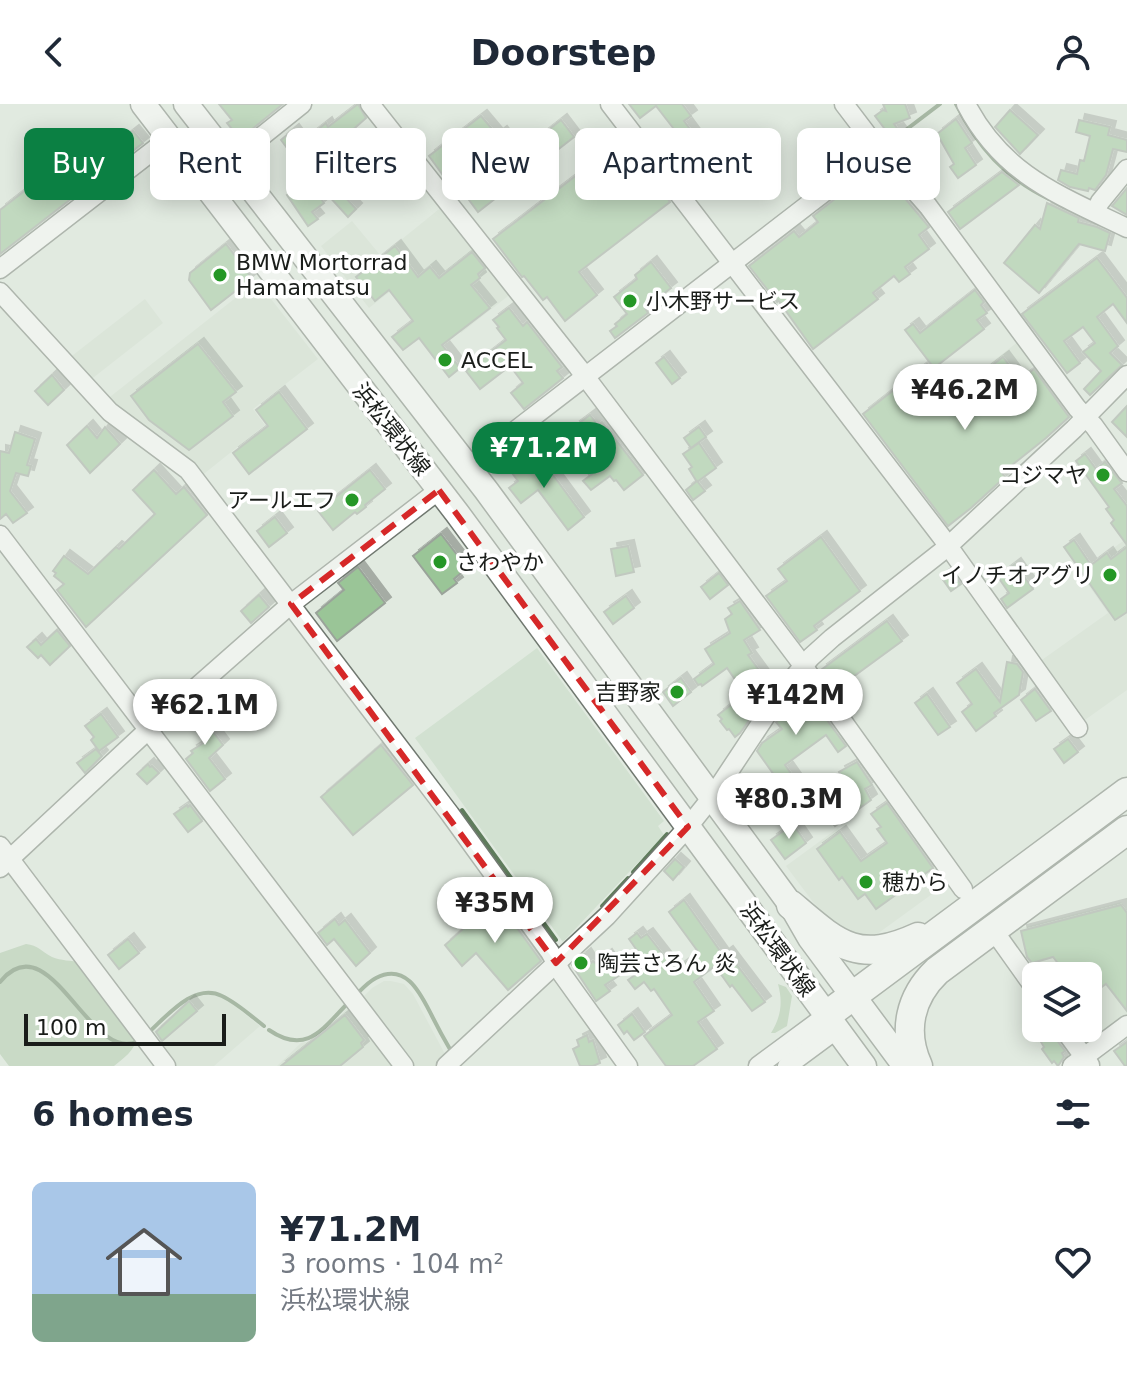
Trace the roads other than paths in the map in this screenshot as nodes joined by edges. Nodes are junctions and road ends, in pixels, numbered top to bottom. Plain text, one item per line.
1 (143, 104) edge
2 (186, 104) edge
3 (302, 104) edge
4 (370, 104) edge
5 (610, 104) edge
6 (844, 104) edge
7 (966, 104) edge
8 (160, 128) edge
9 (205, 128) edge
10 (862, 128) edge
11 (270, 130) edge
12 (150, 153) edge
13 (1127, 169) edge
14 (215, 200) edge
15 (261, 200) edge
16 (814, 200) edge
17 (923, 200) edge
18 (1095, 212) junction
19 (1127, 228) edge
20 (732, 263) junction
21 (0, 269) edge
22 (0, 292) edge
23 (1127, 375) edge
24 (585, 377) junction
25 (1086, 417) junction
26 (468, 467) junction
27 (1127, 472) edge
28 (439, 490) junction
29 (0, 535) edge
30 (948, 546) junction
31 (291, 604) junction
32 (803, 666) junction
33 (1078, 728) dead end
34 (148, 730) junction
35 (1127, 792) edge
36 (712, 797) junction
37 (688, 827) junction
38 (1127, 830) edge
39 (3, 857) edge
40 (1080, 864) junction
41 (963, 889) dead end
42 (791, 905) junction
43 (952, 922) junction
44 (999, 938) dead end
45 (556, 963) junction
46 (1022, 970) edge
47 (858, 1003) junction
48 (832, 1022) junction
49 (1127, 1025) edge
50 (1071, 1042) edge
51 (1082, 1063) edge
52 (166, 1066) edge
53 (404, 1066) edge
54 (446, 1066) edge
55 (628, 1066) edge
56 (758, 1066) edge
57 (787, 1066) edge
58 (864, 1066) edge
59 (905, 1066) edge
60 (918, 1066) edge

1 - 8 main road, 浜松環状線
2 - 9 main road, 浜松環状線
3 - 11 street
4 - 24 street
5 - 20 street
6 - 10 street
7 - 18 street
12 - 21 street
13 - 18 street
14 - 28 main road, 浜松環状線
15 - 26 main road, 浜松環状線
16 - 20 street
17 - 25 street
18 - 19 street
20 - 24 street
20 - 30 street
22 - 31 street
23 - 25 street
24 - 26 street
24 - 32 street
25 - 27 street
25 - 30 street
26 - 36 main road, 浜松環状線
28 - 31 street
28 - 37 main road, 浜松環状線
29 - 34 street
30 - 32 street
30 - 33 street
31 - 34 street
31 - 45 street
32 - 36 street
32 - 41 street
34 - 39 street
34 - 53 street
35 - 43 highway
36 - 37 street
36 - 42 main road, 浜松環状線
37 - 45 street
37 - 48 main road, 浜松環状線
38 - 40 highway
39 - 52 street
40 - 47 highway
40 - 60 highway
42 - 43 highway
42 - 47 main road, 浜松環状線
43 - 47 highway
44 - 46 street
45 - 54 street
45 - 55 street
47 - 48 highway
47 - 59 main road, 浜松環状線
48 - 56 street
48 - 57 street
48 - 58 main road, 浜松環状線
49 - 51 street
50 - 51 street

